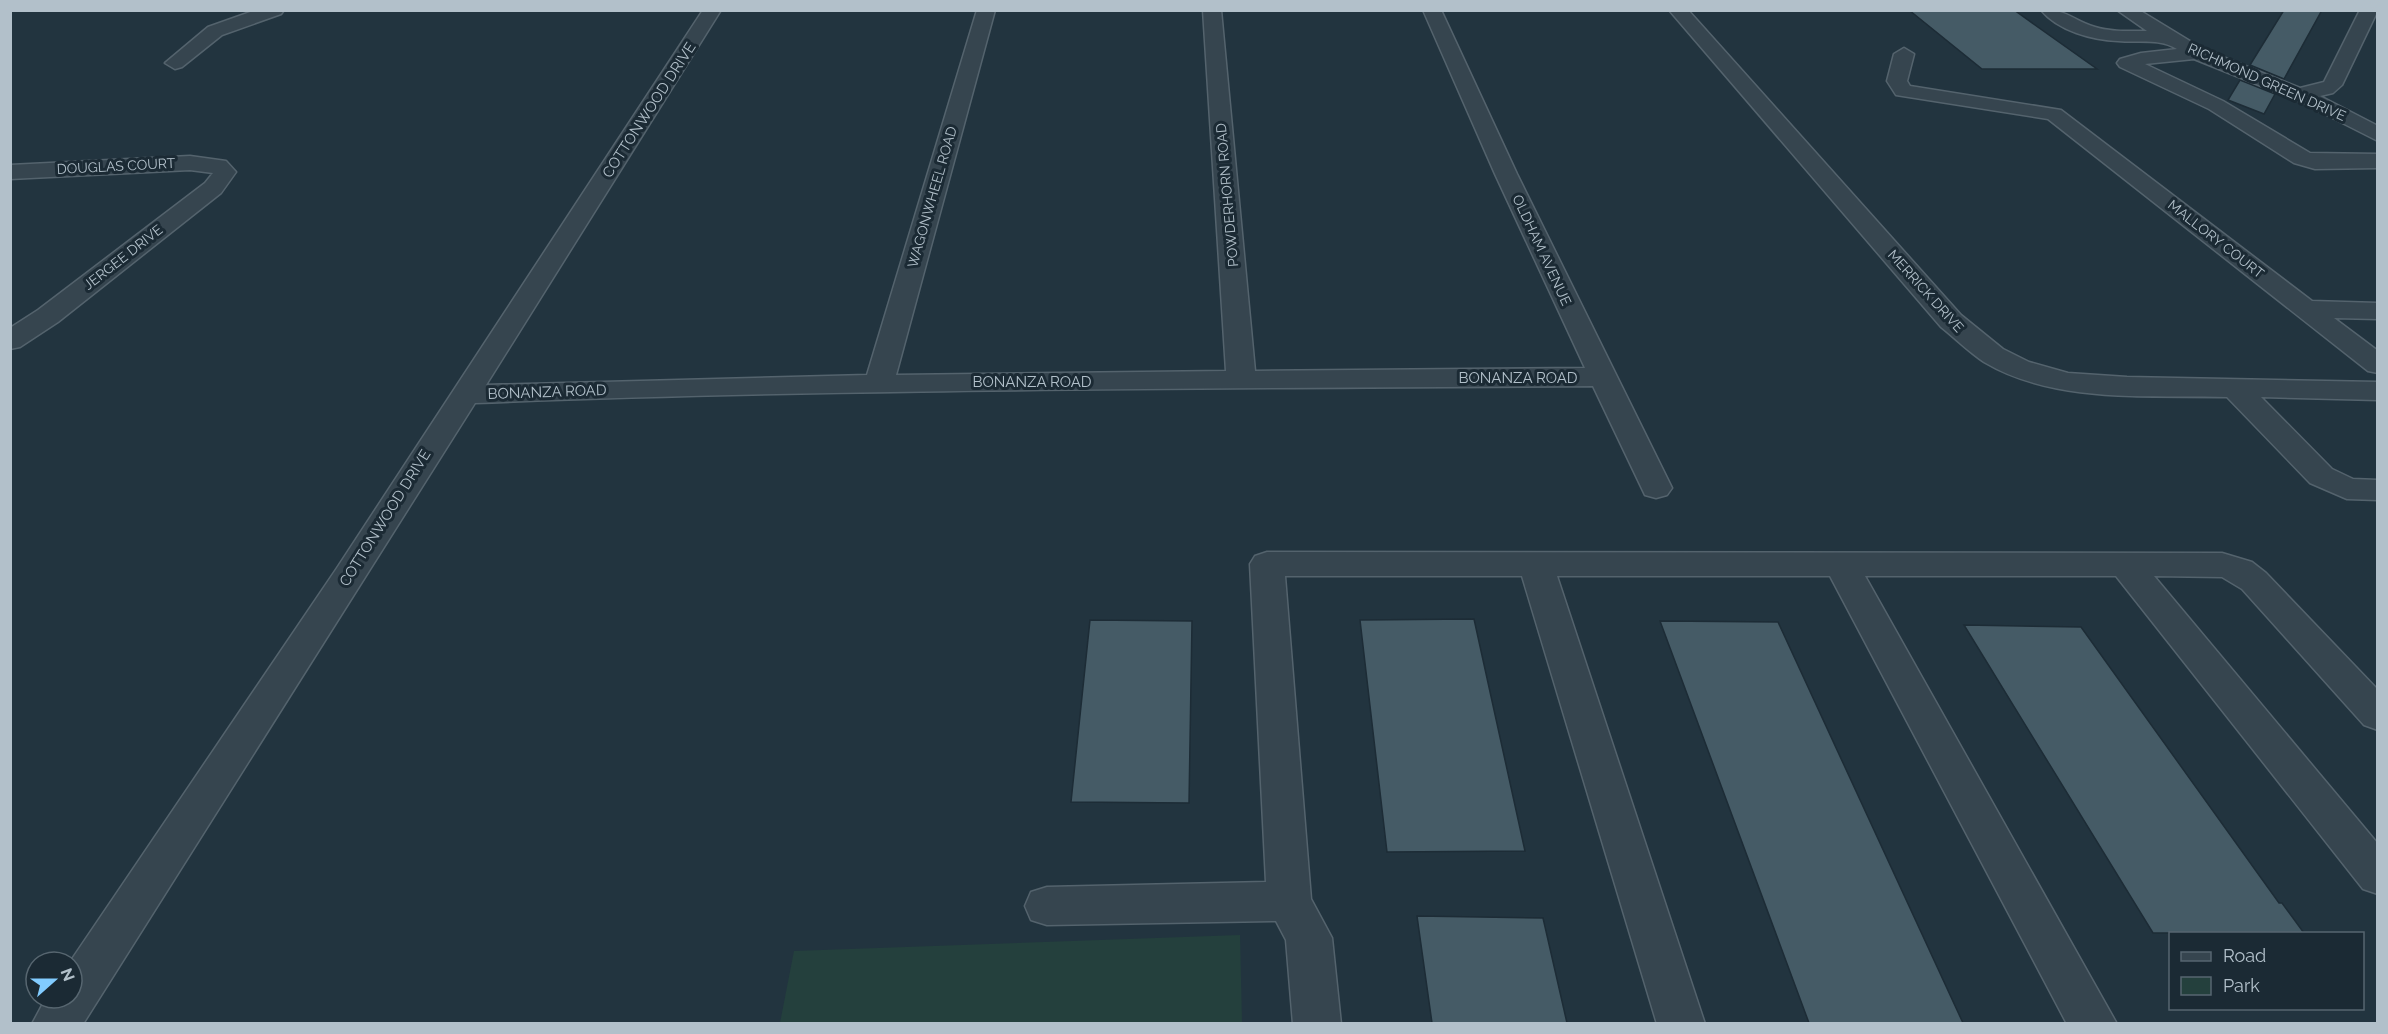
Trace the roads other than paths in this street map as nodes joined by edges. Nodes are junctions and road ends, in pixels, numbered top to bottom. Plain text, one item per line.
1 (275, 10) edge
2 (712, 10) edge
3 (986, 10) edge
4 (1212, 10) edge
5 (1432, 10) edge
6 (1678, 10) edge
7 (2050, 10) edge
8 (2126, 10) edge
9 (2369, 21) edge
10 (2166, 36) junction
11 (2196, 53) junction
12 (1904, 54) dead end
13 (175, 63) dead end
14 (2298, 94) junction
15 (2372, 127) edge
16 (2378, 161) edge
17 (221, 167) joint
18 (10, 172) edge
19 (2307, 309) junction
20 (2378, 311) edge
21 (10, 341) edge
22 (2378, 365) edge
23 (1602, 377) junction
24 (1241, 380) junction
25 (879, 384) junction
26 (2234, 387) junction
27 (2378, 391) edge
28 (463, 395) junction
29 (1656, 488) dead end
30 (2378, 490) edge
31 (1536, 564) junction
32 (1841, 564) junction
33 (2126, 566) junction
34 (2378, 715) edge
35 (2378, 876) edge
36 (1289, 901) junction
37 (1047, 906) dead end
38 (56, 1023) edge
39 (1317, 1023) edge
40 (1682, 1023) edge
41 (2093, 1023) edge

1 - 13 street
2 - 28 street, COTTONWOOD DRIVE
3 - 25 street, WAGONWHEEL ROAD
4 - 24 street, POWDERHORN ROAD
5 - 23 street, OLDHAM AVENUE
6 - 26 street, MERRICK DRIVE
7 - 10 street
8 - 10 street, RICHMOND GREEN DRIVE
9 - 14 street
10 - 11 street, RICHMOND GREEN DRIVE
11 - 14 street, RICHMOND GREEN DRIVE
11 - 16 street
12 - 19 street, MALLORY COURT
14 - 15 street, RICHMOND GREEN DRIVE
17 - 18 street, DOUGLAS COURT
17 - 21 street, JERGEE DRIVE
19 - 20 street
19 - 22 street, MALLORY COURT
23 - 24 street, BONANZA ROAD
23 - 29 street, OLDHAM AVENUE
24 - 25 street, BONANZA ROAD
25 - 28 street, BONANZA ROAD
26 - 27 street, MERRICK DRIVE
26 - 30 street
28 - 38 street, COTTONWOOD DRIVE
31 - 32 street
31 - 36 street
31 - 40 street
32 - 33 street
32 - 41 street
33 - 34 street
33 - 35 street
36 - 37 street
36 - 39 street

